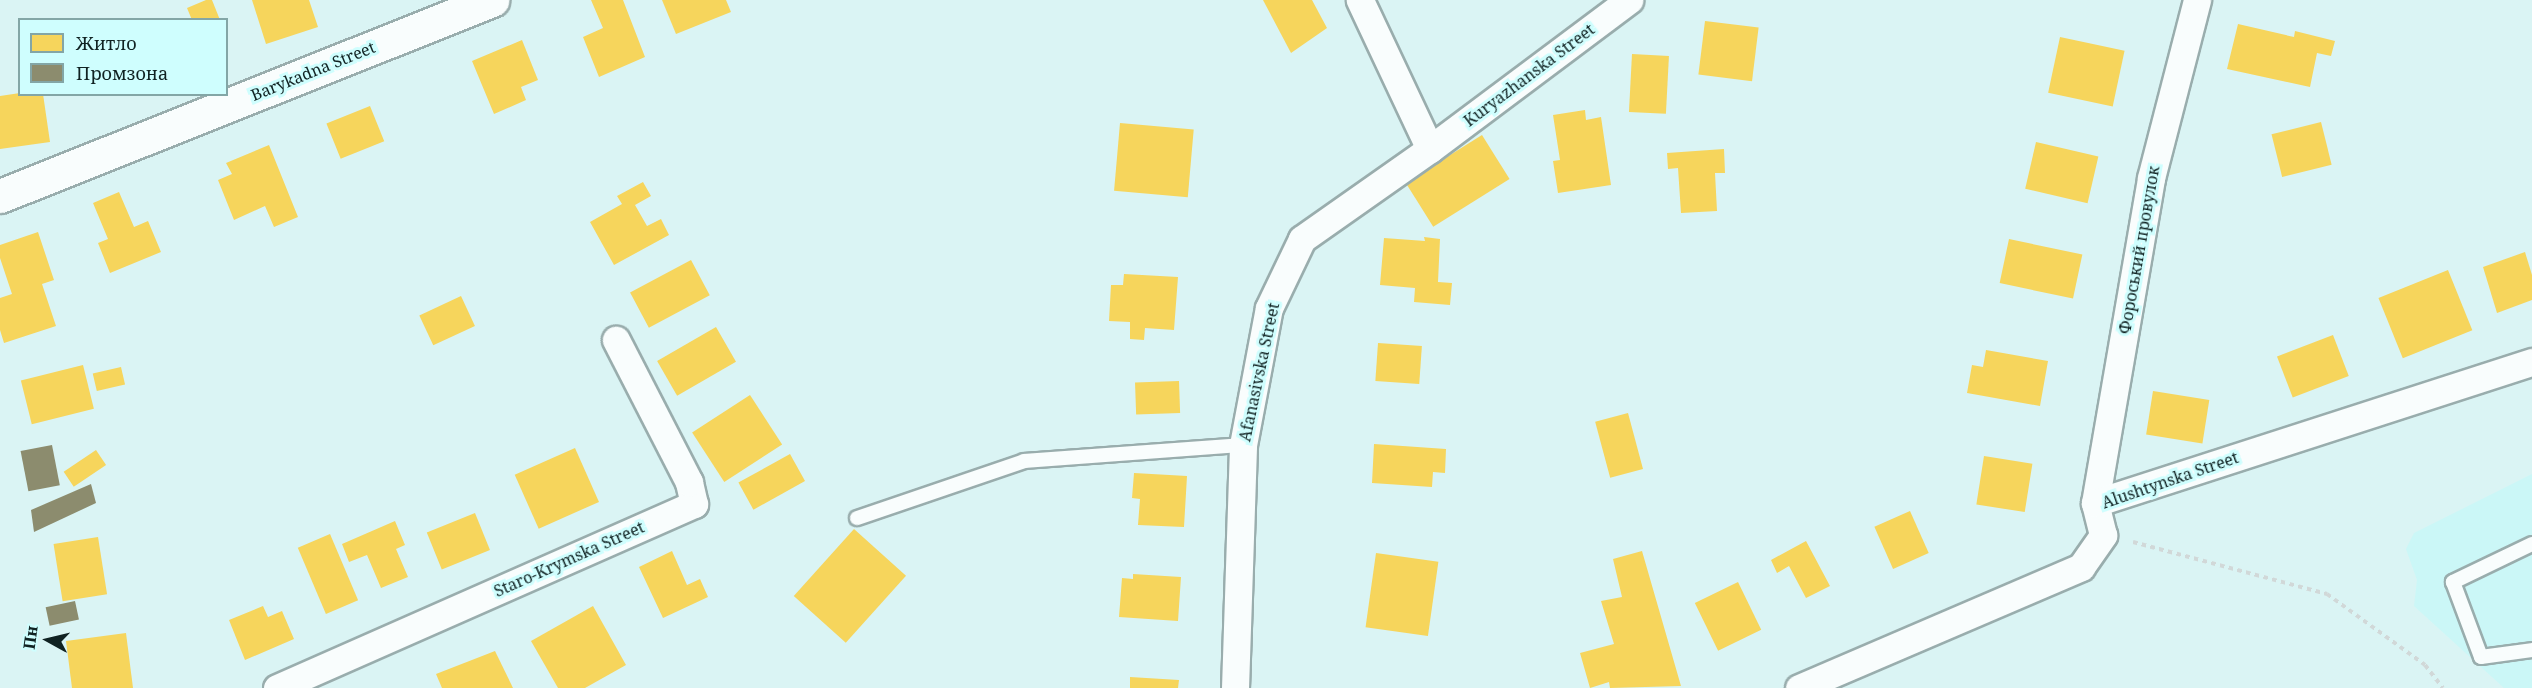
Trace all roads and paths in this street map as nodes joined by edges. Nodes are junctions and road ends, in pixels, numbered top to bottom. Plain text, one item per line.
1 (492, 0) edge
2 (1360, 0) edge
3 (1629, 0) edge
4 (2197, 0) edge
5 (1430, 149) junction
6 (0, 196) edge
7 (616, 340) dead end
8 (2532, 362) edge
9 (1243, 445) junction
10 (2095, 503) junction
11 (857, 518) dead end
12 (2103, 535) junction
13 (2532, 544) edge
14 (2532, 650) edge
15 (277, 688) edge
16 (1234, 688) edge
17 (1799, 688) edge
18 (2443, 688) edge

1 - 6 street, Barykadna Street
2 - 5 street
3 - 5 street, Kuryazhanska Street
4 - 10 street, Фороський провулок
5 - 9 street, Afanasivska Street
7 - 15 street, Staro-Krymska Street
8 - 10 street, Alushtynska Street
9 - 11 lane
9 - 16 street, Afanasivska Street
10 - 12 street, Alushtynska Street
12 - 17 street, Alushtynska Street
12 - 18 path
13 - 14 lane

